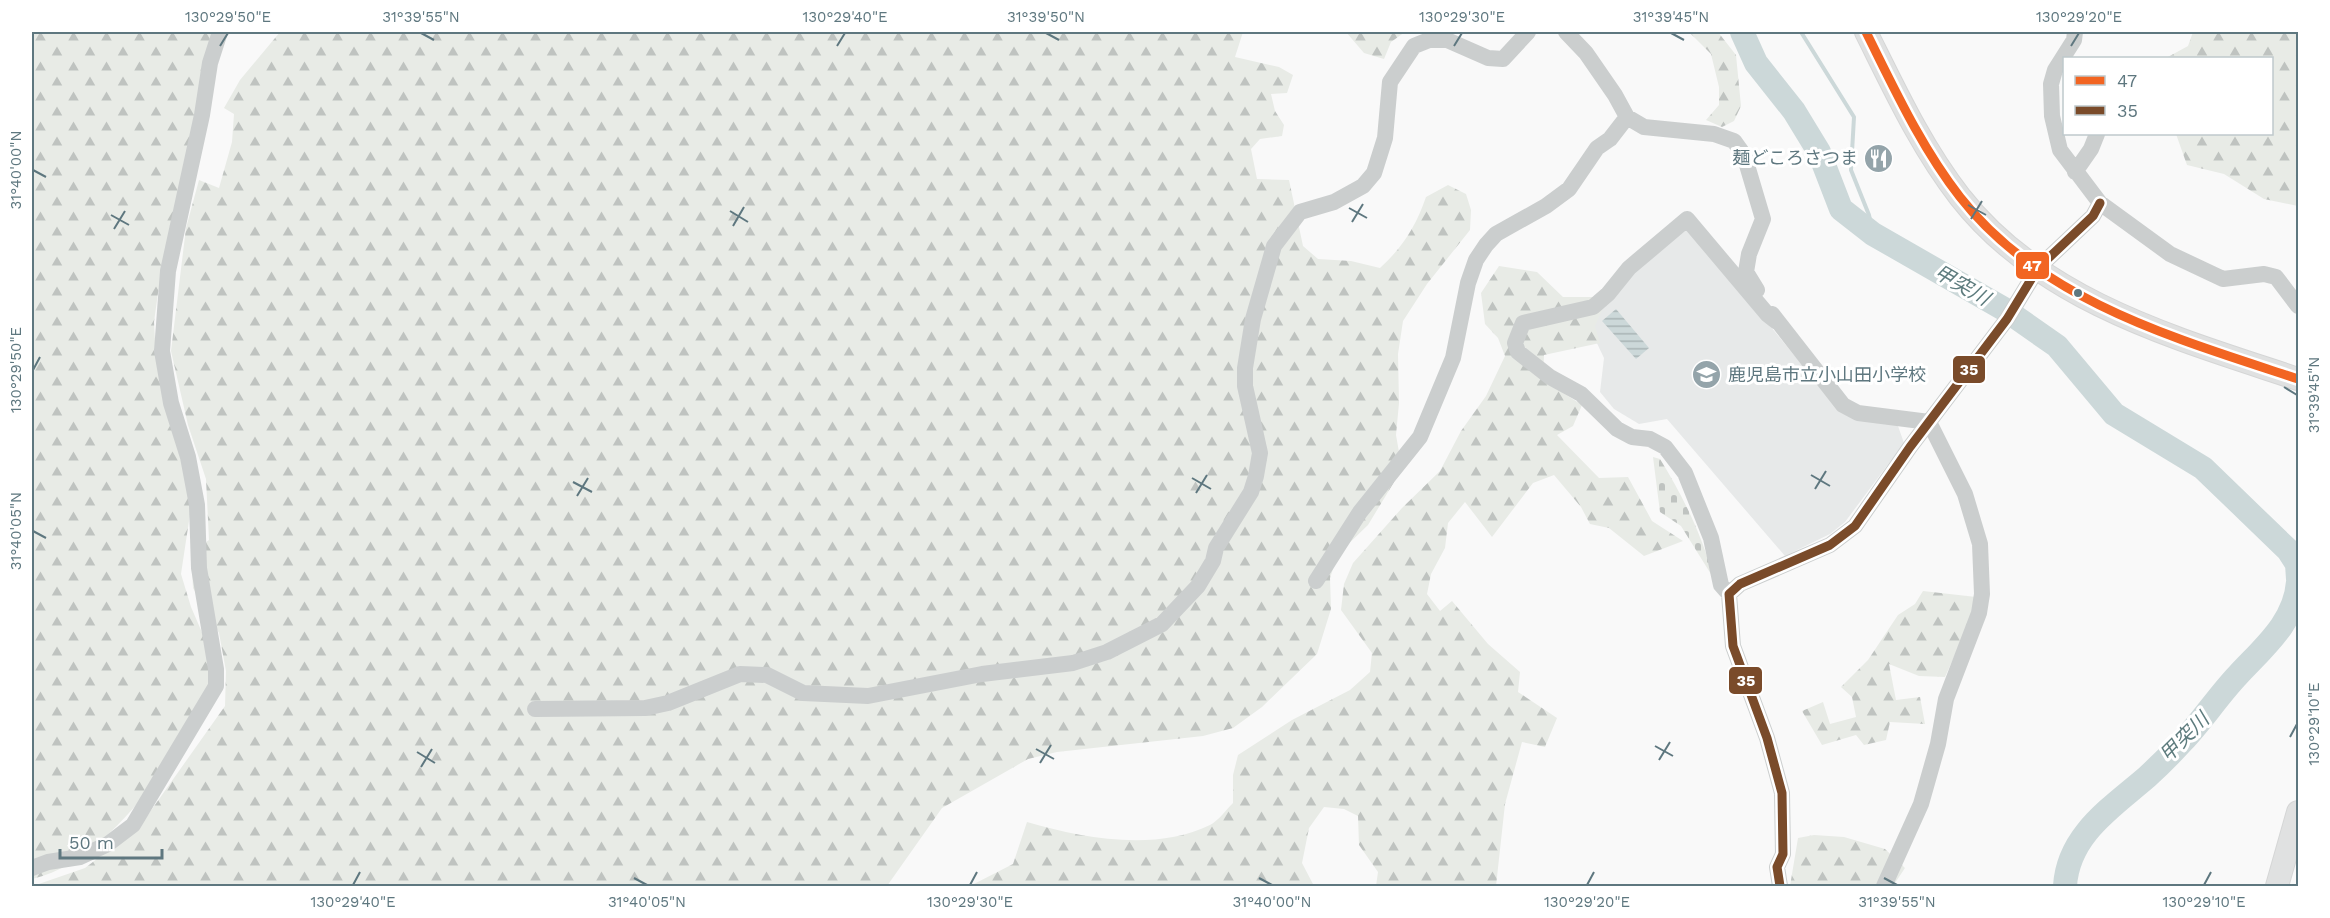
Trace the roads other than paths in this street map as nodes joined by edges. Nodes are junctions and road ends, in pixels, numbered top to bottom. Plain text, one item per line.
1 (220, 32) edge
2 (1528, 32) edge
3 (1566, 32) edge
4 (1866, 32) edge
5 (2075, 32) edge
6 (2063, 57) edge
7 (2063, 57) edge
8 (1627, 117) junction
9 (2098, 140) edge
10 (2075, 172) junction
11 (2100, 203) junction
12 (2038, 268) junction
13 (2297, 301) edge
14 (1777, 322) junction
15 (2298, 379) edge
16 (1929, 422) junction
17 (1316, 581) dead end
18 (1729, 594) junction
19 (535, 710) dead end
20 (2298, 812) edge
21 (32, 868) edge
22 (1780, 886) edge
23 (1884, 886) edge
24 (2277, 886) edge

1 - 21 street
2 - 19 street
3 - 8 street
4 - 12 highway
5 - 6 street
7 - 10 street
8 - 14 street
8 - 17 street
9 - 10 street
10 - 11 street
11 - 12 street
11 - 13 street
12 - 15 highway
12 - 16 street
14 - 16 street
14 - 18 street
16 - 18 street
16 - 23 street
18 - 22 street
20 - 24 highway

